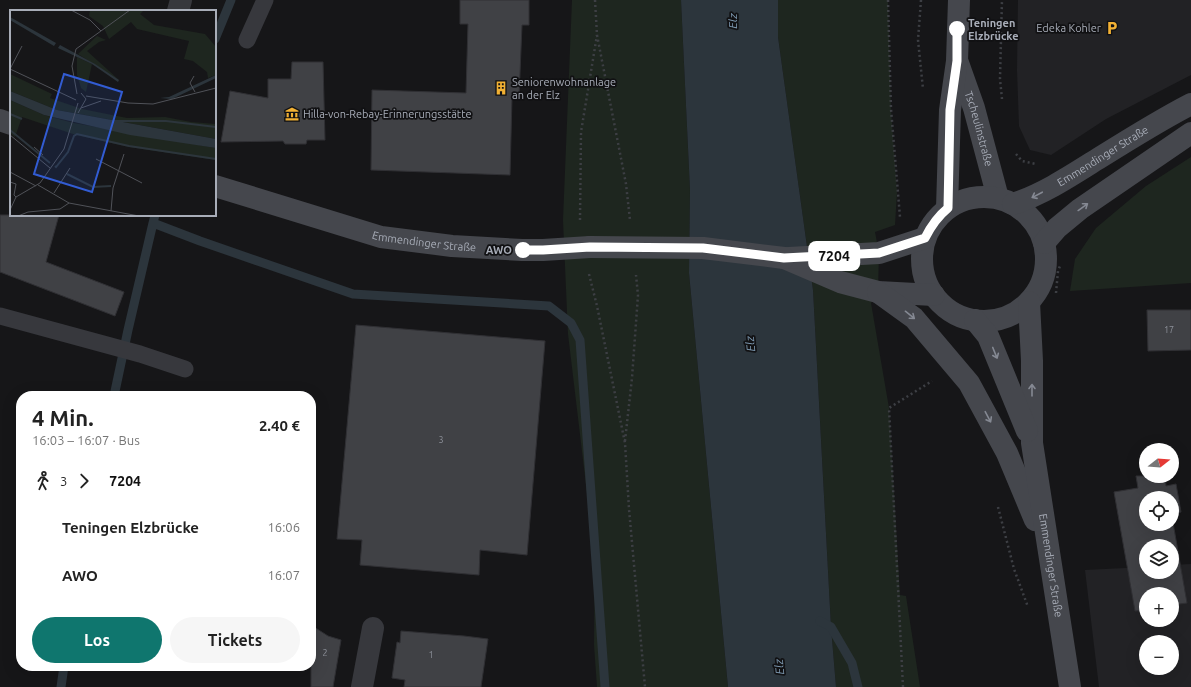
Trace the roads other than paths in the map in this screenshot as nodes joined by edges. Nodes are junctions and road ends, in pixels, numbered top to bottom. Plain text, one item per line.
1 (181, 0) edge
2 (265, 0) edge
3 (959, 0) edge
4 (178, 10) edge
5 (247, 40) dead end
6 (957, 61) junction
7 (1191, 104) edge
8 (0, 120) edge
9 (10, 124) edge
10 (1191, 133) edge
11 (216, 186) edge
12 (1005, 201) junction
13 (948, 208) junction
14 (925, 238) junction
15 (1044, 243) junction
16 (784, 258) junction
17 (878, 292) junction
18 (934, 295) junction
19 (1029, 302) junction
20 (0, 316) edge
21 (975, 320) junction
22 (185, 369) dead end
23 (1032, 443) junction
24 (1050, 556) junction
25 (373, 628) dead end
26 (362, 687) edge
27 (1070, 687) edge

1 - 4 street
2 - 5 lane
3 - 6 main road, Tscheulinstraße
6 - 12 main road, Tscheulinstraße
6 - 13 main road, Tscheulinstraße
7 -> 12 main road, Emmendinger Straße
8 - 9 main road
15 -> 10 main road
11 - 16 main road, Emmendinger Straße, bridge
12 - 13 main road
12 - 15 main road
13 - 14 main road
14 - 16 main road, Emmendinger Straße
14 - 18 main road
15 - 19 main road
16 - 17 main road, Emmendinger Straße
17 - 18 main road, Emmendinger Straße
17 -> 24 main road
18 - 21 main road
19 - 21 main road
23 -> 19 main road, Emmendinger Straße
20 - 22 lane
21 -> 23 main road, Emmendinger Straße
23 - 24 main road, Emmendinger Straße
24 - 27 main road, Emmendinger Straße
25 - 26 street

